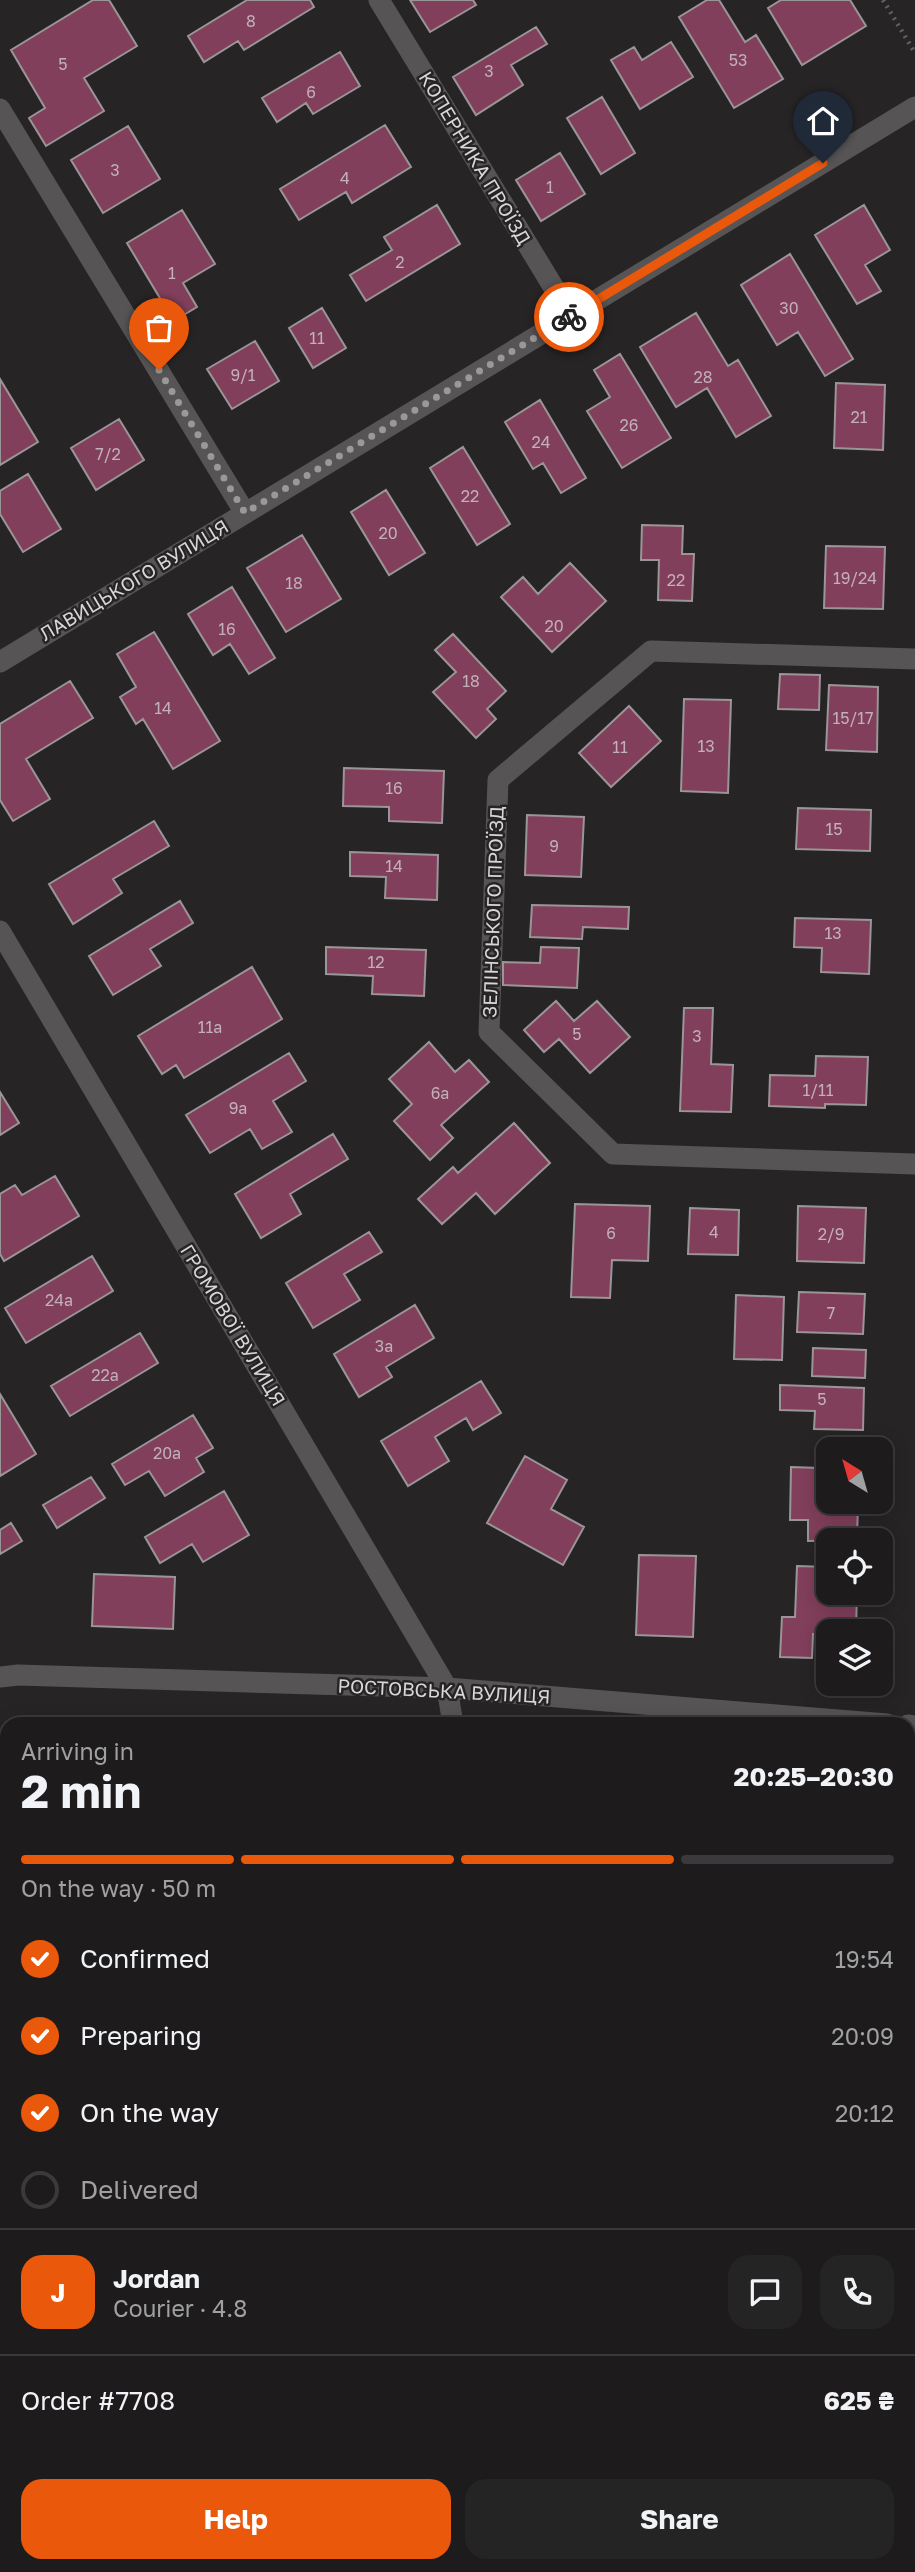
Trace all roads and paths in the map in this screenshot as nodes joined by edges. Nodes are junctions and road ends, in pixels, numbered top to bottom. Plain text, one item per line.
1 (379, 0) edge
2 (883, 0) edge
3 (915, 53) edge
4 (915, 107) edge
5 (0, 109) edge
6 (571, 316) junction
7 (245, 513) junction
8 (915, 659) edge
9 (0, 662) edge
10 (0, 931) edge
11 (915, 1164) edge
12 (0, 1677) edge
13 (447, 1688) junction
14 (452, 1717) edge
15 (801, 1717) edge

1 - 6 street, КОПЕРНИКА ПРОЇЗД
2 - 3 path
4 - 6 street, ЛАВИЦЬКОГО ВУЛИЦЯ
5 - 7 street
6 - 7 street, ЛАВИЦЬКОГО ВУЛИЦЯ
7 - 9 street, ЛАВИЦЬКОГО ВУЛИЦЯ
8 - 11 street, ЗЕЛІНСЬКОГО ПРОЇЗД
10 - 13 street, ГРОМОВОЇ ВУЛИЦЯ
12 - 13 street, РОСТОВСЬКА ВУЛИЦЯ
13 - 14 street, ГРОМОВОЇ ВУЛИЦЯ
13 - 15 street, РОСТОВСЬКА ВУЛИЦЯ

